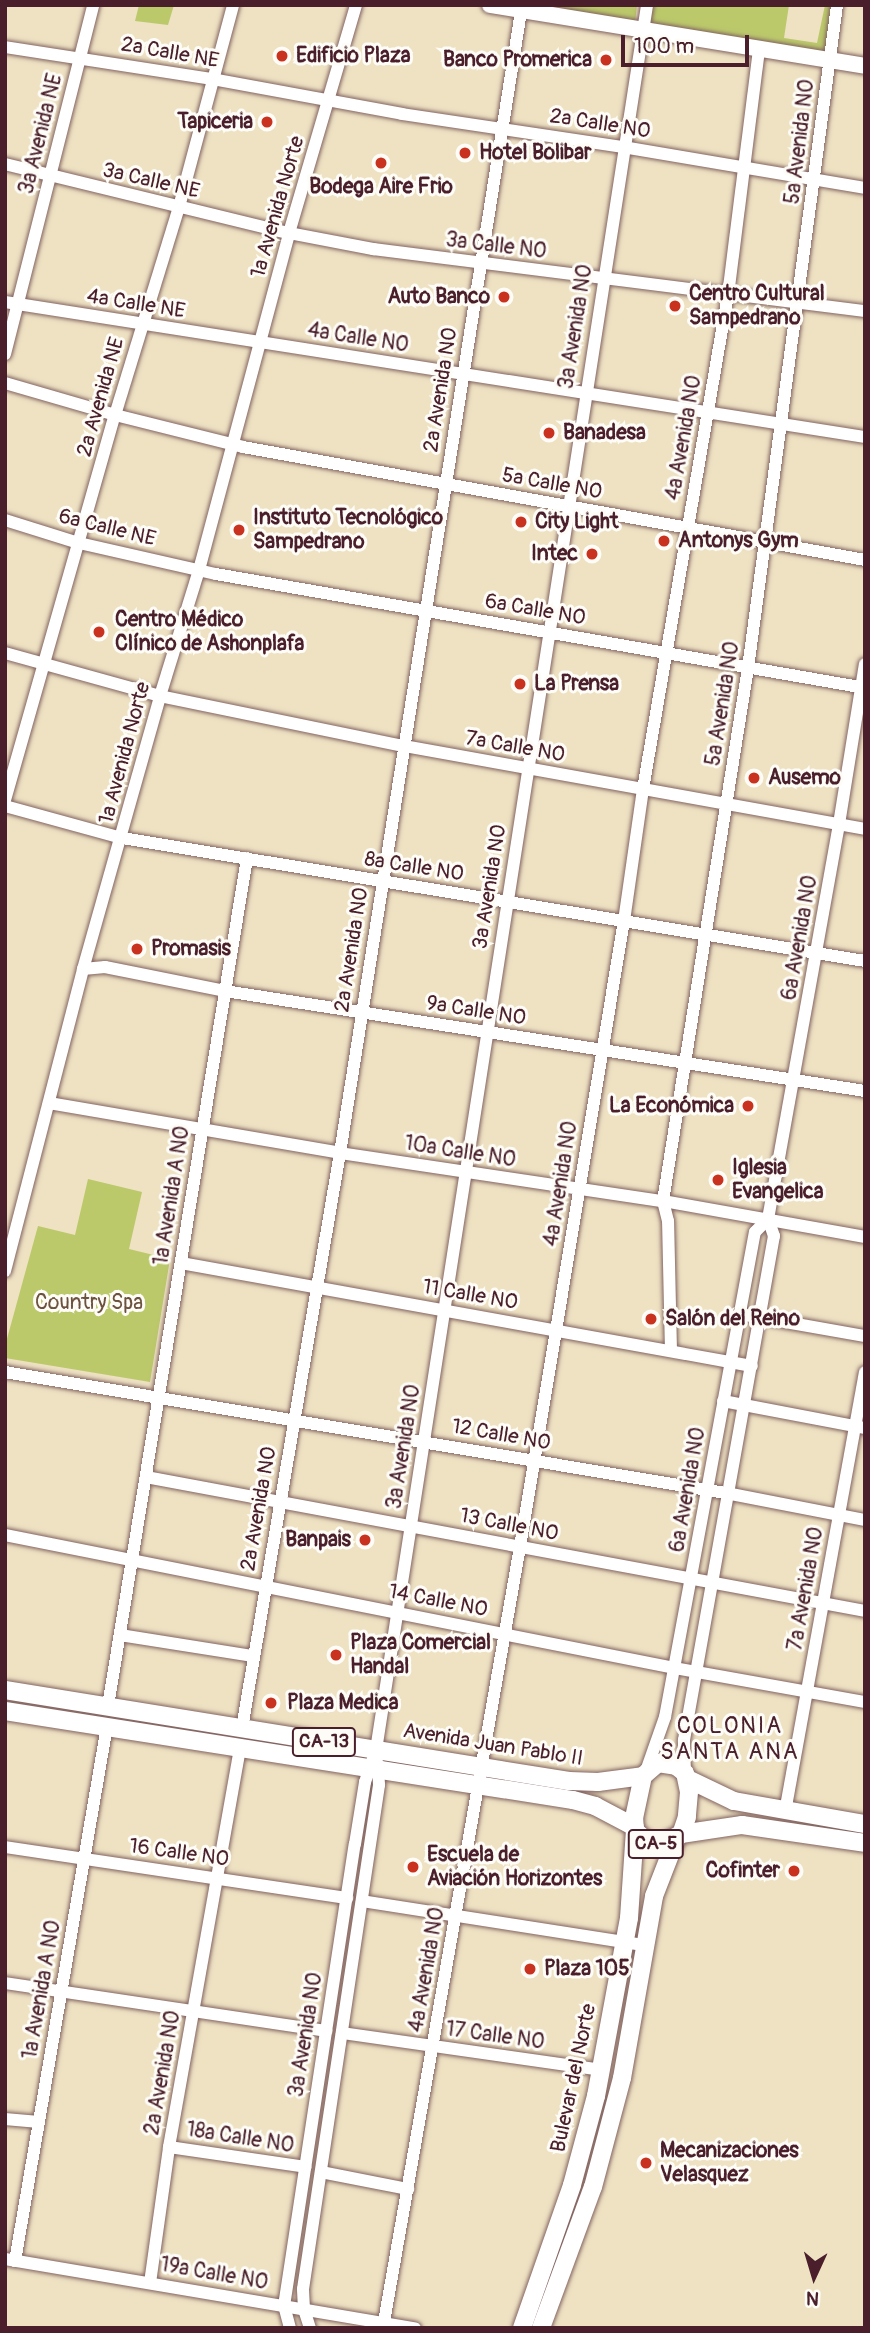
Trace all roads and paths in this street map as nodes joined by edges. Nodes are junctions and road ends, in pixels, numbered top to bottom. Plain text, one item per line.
1 (93, 5) edge
2 (233, 5) edge
3 (356, 5) edge
4 (490, 5) edge
5 (647, 5) edge
6 (837, 5) edge
7 (521, 8) edge
8 (643, 30) junction
9 (5, 47) edge
10 (759, 49) junction
11 (79, 57) junction
12 (830, 60) junction
13 (865, 66) edge
14 (212, 79) junction
15 (328, 101) junction
16 (502, 128) junction
17 (623, 147) junction
18 (5, 163) edge
19 (743, 166) junction
20 (50, 177) junction
21 (814, 179) junction
22 (865, 188) edge
23 (179, 207) junction
24 (289, 233) junction
25 (481, 264) junction
26 (603, 279) junction
27 (728, 295) junction
28 (12, 303) edge
29 (799, 303) junction
30 (865, 311) edge
31 (142, 325) junction
32 (260, 343) junction
33 (5, 354) edge
34 (463, 374) junction
35 (5, 383) edge
36 (585, 393) junction
37 (708, 412) junction
38 (114, 415) junction
39 (781, 424) junction
40 (865, 437) edge
41 (233, 444) junction
42 (446, 485) junction
43 (568, 506) junction
44 (5, 520) edge
45 (688, 528) junction
46 (765, 542) junction
47 (79, 543) junction
48 (865, 560) edge
49 (199, 570) junction
50 (426, 611) junction
51 (549, 631) junction
52 (5, 653) edge
53 (666, 653) junction
54 (44, 664) junction
55 (865, 664) edge
56 (748, 668) junction
57 (863, 688) edge
58 (160, 696) junction
59 (404, 746) junction
60 (528, 768) junction
61 (643, 789) junction
62 (5, 800) edge
63 (727, 804) junction
64 (5, 806) edge
65 (839, 824) junction
66 (865, 829) edge
67 (122, 838) junction
68 (247, 859) junction
69 (383, 881) junction
70 (507, 902) junction
71 (624, 921) junction
72 (707, 935) junction
73 (817, 953) junction
74 (865, 961) edge
75 (83, 969) junction
76 (225, 991) junction
77 (362, 1012) junction
78 (487, 1032) junction
79 (602, 1050) junction
80 (683, 1063) junction
81 (794, 1080) junction
82 (865, 1091) edge
83 (49, 1103) junction
84 (203, 1129) junction
85 (340, 1153) junction
86 (466, 1172) junction
87 (580, 1190) junction
88 (663, 1201) junction
89 (768, 1219) junction
90 (11, 1229) edge
91 (865, 1237) edge
92 (181, 1263) junction
93 (5, 1271) edge
94 (316, 1287) junction
95 (444, 1310) junction
96 (740, 1314) junction
97 (760, 1317) junction
98 (556, 1330) junction
99 (865, 1336) edge
100 (671, 1351) junction
101 (730, 1362) junction
102 (752, 1366) junction
103 (5, 1372) edge
104 (865, 1372) edge
105 (159, 1396) junction
106 (723, 1401) junction
107 (744, 1405) junction
108 (294, 1419) junction
109 (860, 1427) edge
110 (424, 1441) junction
111 (535, 1460) junction
112 (146, 1477) junction
113 (707, 1490) junction
114 (726, 1493) junction
115 (279, 1502) junction
116 (838, 1515) junction
117 (865, 1520) edge
118 (411, 1526) junction
119 (5, 1535) edge
120 (520, 1547) junction
121 (132, 1561) junction
122 (691, 1579) junction
123 (712, 1582) junction
124 (265, 1585) junction
125 (822, 1603) junction
126 (865, 1611) edge
127 (398, 1613) junction
128 (503, 1634) junction
129 (120, 1635) junction
130 (253, 1656) junction
131 (674, 1668) junction
132 (696, 1671) junction
133 (5, 1690) edge
134 (807, 1691) junction
135 (865, 1702) edge
136 (108, 1706) junction
137 (5, 1711) edge
138 (107, 1726) junction
139 (242, 1728) junction
140 (240, 1747) junction
141 (376, 1750) junction
142 (374, 1768) junction
143 (645, 1773) junction
144 (480, 1776) junction
145 (686, 1776) junction
146 (785, 1812) junction
147 (865, 1824) edge
148 (635, 1829) junction
149 (679, 1836) junction
150 (865, 1843) edge
151 (5, 1847) edge
152 (84, 1859) junction
153 (216, 1878) junction
154 (347, 1898) junction
155 (362, 1901) junction
156 (456, 1916) junction
157 (624, 1942) junction
158 (644, 1945) junction
159 (5, 1983) edge
160 (61, 1991) junction
161 (193, 2011) junction
162 (326, 2031) junction
163 (342, 2033) junction
164 (433, 2046) junction
165 (601, 2070) junction
166 (5, 2119) edge
167 (39, 2122) junction
168 (169, 2147) junction
169 (306, 2167) junction
170 (321, 2172) junction
171 (408, 2189) junction
172 (10, 2260) edge
173 (150, 2283) junction
174 (284, 2306) junction
175 (304, 2309) junction
176 (384, 2322) junction
177 (290, 2328) edge
178 (310, 2328) edge
179 (415, 2328) edge
180 (522, 2328) edge
181 (541, 2328) edge

1 - 11 street, 3a Avenida NE
2 - 14 street, 2a Avenida NE
3 - 15 street, 1a Avenida Norte
4 - 7 main road
5 - 8 street, 3a Avenida NO
6 - 12 street, 5a Avenida NO
7 - 8 main road
7 - 16 street, 2a Avenida NO
8 - 10 main road
8 - 17 street, 3a Avenida NO
9 - 11 street, 2a Calle NE
10 - 12 main road
10 - 19 street, 4a Avenida NO
11 - 14 street, 2a Calle NE
11 - 20 street, 3a Avenida NE
12 - 13 main road
12 - 21 street, 5a Avenida NO
14 - 15 street, 2a Calle NE
14 - 23 street, 2a Avenida NE
15 - 16 street, 2a Calle NO
15 - 24 street, 1a Avenida Norte
16 - 17 street, 2a Calle NO
16 - 25 street, 2a Avenida NO
17 - 19 street, 2a Calle NO
17 - 26 street, 3a Avenida NO
18 - 20 street, 3a Calle NE
19 - 21 street, 2a Calle NO
19 - 27 street, 4a Avenida NO
20 - 23 street, 3a Calle NE
20 - 28 street, 3a Avenida NE
21 - 22 street, 2a Calle NO
21 - 29 street, 5a Avenida NO
23 - 24 street, 3a Calle NE
23 - 31 street, 2a Avenida NE
24 - 25 street, 3a Calle NO
24 - 32 street, 1a Avenida Norte
25 - 26 street, 3a Calle NO
25 - 34 street, 2a Avenida NO
26 - 27 street, 3a Calle NO
26 - 36 street, 3a Avenida NO
27 - 29 street, 3a Calle NO
27 - 37 street, 4a Avenida NO
28 - 31 street, 4a Calle NE
28 - 33 street, 3a Avenida NE
29 - 30 street, 3a Calle NO
29 - 39 street, 5a Avenida NO
31 - 32 street, 4a Calle NE
31 - 38 street, 2a Avenida NE
32 - 34 street, 4a Calle NO
32 - 41 street, 1a Avenida Norte
34 - 36 street, 4a Calle NO
34 - 42 street, 2a Avenida NO
35 - 38 street, 5a Calle NO
36 - 37 street, 4a Calle NO
36 - 43 street, 3a Avenida NO
37 - 39 street, 4a Calle NO
37 - 45 street, 4a Avenida NO
38 - 41 street, 5a Calle NO
38 - 47 street, 2a Avenida NE
39 - 40 street, 4a Calle NO
39 - 46 street, 5a Avenida NO
41 - 42 street, 5a Calle NO
41 - 49 street, 1a Avenida Norte
42 - 43 street, 5a Calle NO
42 - 50 street, 2a Avenida NO
43 - 45 street, 5a Calle NO
43 - 51 street, 3a Avenida NO
44 - 47 street, 6a Calle NE
45 - 46 street, 5a Calle NO
45 - 53 street, 4a Avenida NO
46 - 48 street, 5a Calle NO
46 - 56 street, 5a Avenida NO
47 - 49 street, 6a Calle NE
47 - 54 street, 2a Avenida NE
49 - 50 street, 6a Calle NO
49 - 58 street, 1a Avenida Norte
50 - 51 street, 6a Calle NO
50 - 59 street, 2a Avenida NO
51 - 53 street, 6a Calle NO
51 - 60 street, 3a Avenida NO
52 - 54 street, 7a Calle NO
53 - 56 street, 6a Calle NO
53 - 61 street, 4a Avenida NO
54 - 58 street, 7a Calle NO
54 - 62 street, 2a Avenida NE
55 - 57 street, 6a Avenida NO
56 - 57 street, 6a Calle NO
56 - 63 street, 5a Avenida NO
57 - 65 street, 6a Avenida NO
58 - 59 street, 7a Calle NO
58 - 67 street, 1a Avenida Norte
59 - 60 street, 7a Calle NO
59 - 69 street, 2a Avenida NO
60 - 61 street, 7a Calle NO
60 - 70 street, 3a Avenida NO
61 - 63 street, 7a Calle NO
61 - 71 street, 4a Avenida NO
63 - 65 street, 7a Calle NO
63 - 72 street, 5a Avenida NO
64 - 67 street, 8a Calle NO
65 - 66 street, 7a Calle NO
65 - 73 street, 6a Avenida NO
67 - 68 street, 8a Calle NO
67 - 75 street, 1a Avenida Norte
68 - 69 street, 8a Calle NO
68 - 76 street, 1a Avenida A NO
69 - 70 street, 8a Calle NO
69 - 77 street, 2a Avenida NO
70 - 71 street, 8a Calle NO
70 - 78 street, 3a Avenida NO
71 - 72 street, 8a Calle NO
71 - 79 street, 4a Avenida NO
72 - 73 street, 8a Calle NO
72 - 80 street, 5a Avenida NO
73 - 74 street, 8a Calle NO
73 - 81 street, 6a Avenida NO
75 - 76 street, 9a Calle NO
75 - 83 street, 1a Avenida Norte
76 - 77 street, 9a Calle NO
76 - 84 street, 1a Avenida A NO
77 - 78 street, 9a Calle NO
77 - 85 street, 2a Avenida NO
78 - 79 street, 9a Calle NO
78 - 86 street, 3a Avenida NO
79 - 80 street, 9a Calle NO
79 - 87 street, 4a Avenida NO
80 - 81 street, 9a Calle NO
80 - 88 street, 5a Avenida NO
81 - 82 street, 9a Calle NO
81 - 89 street, 6a Avenida NO
83 - 84 street, 10a Calle NO
83 - 90 street, 1a Avenida Norte
84 - 85 street, 10a Calle NO
84 - 92 street, 1a Avenida A NO
85 - 86 street, 10a Calle NO
85 - 94 street, 2a Avenida NO
86 - 87 street, 10a Calle NO
86 - 95 street, 3a Avenida NO
87 - 88 street, 10a Calle NO
87 - 98 street, 4a Avenida NO
88 - 89 street, 10a Calle NO
88 - 100 street, 5a Avenida NO
89 - 91 street, 10a Calle NO
89 - 96 street, 6a Avenida NO
89 - 97 street, 6a Avenida NO
90 - 93 street, 1a Avenida Norte
92 - 94 street, 11 Calle NO
92 - 105 street, 1a Avenida A NO
94 - 95 street, 11 Calle NO
94 - 108 street, 2a Avenida NO
95 - 98 street, 11 Calle NO
95 - 110 street, 3a Avenida NO
96 - 97 street
96 - 101 street, 6a Avenida NO
97 - 99 street
97 - 102 street, 6a Avenida NO
98 - 100 street, 11 Calle NO
98 - 111 street, 4a Avenida NO
100 - 101 street, 11 Calle NO
101 - 102 street, 11 Calle NO
101 - 106 street, 6a Avenida NO
102 - 107 street, 6a Avenida NO
103 - 105 street, 12 Calle NO
104 - 109 street, 7a Avenida NO
105 - 108 street, 12 Calle NO
105 - 112 street, 1a Avenida A NO
106 - 107 street
106 - 113 street, 6a Avenida NO
107 - 109 street
107 - 114 street, 6a Avenida NO
108 - 110 street, 12 Calle NO
108 - 115 street, 2a Avenida NO
109 - 116 street, 7a Avenida NO
110 - 111 street, 12 Calle NO
110 - 118 street, 3a Avenida NO
111 - 113 street, 12 Calle NO
111 - 120 street, 4a Avenida NO
112 - 115 street, 13 Calle NO
112 - 121 street, 1a Avenida A NO
113 - 114 street, 12 Calle NO
113 - 122 street, 6a Avenida NO
114 - 116 street, 12 Calle NO
114 - 123 street, 6a Avenida NO
115 - 118 street, 13 Calle NO
115 - 124 street, 2a Avenida NO
116 - 117 street, 12 Calle NO
116 - 125 street, 7a Avenida NO
118 - 120 street, 13 Calle NO
118 - 127 street, 3a Avenida NO
119 - 121 street, 14 Calle NO
120 - 122 street, 13 Calle NO
120 - 128 street, 4a Avenida NO
121 - 124 street, 14 Calle NO
121 - 129 street, 1a Avenida A NO
122 - 123 street, 13 Calle NO
122 - 131 street, 6a Avenida NO
123 - 125 street, 13 Calle NO
123 - 132 street, 6a Avenida NO
124 - 127 street, 14 Calle NO
124 - 130 street, 2a Avenida NO
125 - 126 street, 13 Calle NO
125 - 134 street, 7a Avenida NO
127 - 128 street, 14 Calle NO
127 - 141 street, 3a Avenida NO
128 - 131 street, 14 Calle NO
128 - 144 street, 4a Avenida NO
129 - 130 street
129 - 136 street, 1a Avenida A NO
130 - 139 street, 2a Avenida NO
131 - 132 street, 14 Calle NO
131 - 143 street, 6a Avenida NO
132 - 134 street, 14 Calle NO
132 - 145 street, 6a Avenida NO
133 - 136 highway, Avenida Juan Pablo II / CA-13
134 - 135 street, 14 Calle NO
134 - 146 street, 7a Avenida NO
136 - 139 highway, Avenida Juan Pablo II / CA-13
137 - 138 highway, Avenida Juan Pablo II / CA-13
138 - 140 highway, Avenida Juan Pablo II / CA-13
138 - 152 street, 1a Avenida A NO
139 - 141 highway, Avenida Juan Pablo II / CA-13
140 - 142 highway, Avenida Juan Pablo II / CA-13
140 - 153 street, 2a Avenida NO
141 - 142 street, 3a Avenida NO
141 - 144 highway, Avenida Juan Pablo II / CA-13
142 - 144 highway, Avenida Juan Pablo II / CA-13
142 - 154 street, 3a Avenida NO
142 - 155 street, 3a Avenida NO
143 - 144 highway, Avenida Juan Pablo II / CA-13
143 - 145 highway
143 - 148 highway, CA-5
144 - 148 highway, Avenida Juan Pablo II / CA-13
144 - 156 street, 4a Avenida NO
145 - 146 highway
145 - 149 highway, CA-5
146 - 147 highway
148 - 149 highway, CA-5
148 - 157 highway, Bulevar del Norte
149 - 150 highway, CA-5
149 - 158 highway, Bulevar del Norte
151 - 152 street, 16 Calle NO
152 - 153 street, 16 Calle NO
152 - 160 street, 1a Avenida A NO
153 - 154 street, 16 Calle NO
153 - 161 street, 2a Avenida NO
154 - 162 street, 3a Avenida NO
155 - 156 street
155 - 163 street, 3a Avenida NO
156 - 157 street
156 - 164 street, 4a Avenida NO
157 - 158 street
157 - 165 highway, Bulevar del Norte
158 - 181 highway, Bulevar del Norte
159 - 160 street
160 - 161 street
160 - 167 street, 1a Avenida A NO
161 - 162 street
161 - 168 street, 2a Avenida NO
162 - 169 street, 3a Avenida NO
163 - 164 street, 17 Calle NO
163 - 170 street, 3a Avenida NO
164 - 165 street, 17 Calle NO
164 - 171 street, 4a Avenida NO
165 - 180 highway, Bulevar del Norte
166 - 167 street
167 - 172 street, 1a Avenida A NO
168 - 169 street, 18a Calle NO
168 - 173 street, 2a Avenida NO
169 - 174 street, 3a Avenida NO
170 - 171 street
170 - 175 street, 3a Avenida NO
171 - 176 street, 4a Avenida NO
172 - 173 street, 19a Calle NO
173 - 174 street, 19a Calle NO
174 - 175 street, 19a Calle NO
174 - 177 street, 3a Avenida NO
175 - 176 street, 19a Calle NO
175 - 178 street, 3a Avenida NO
176 - 179 street, 19a Calle NO

